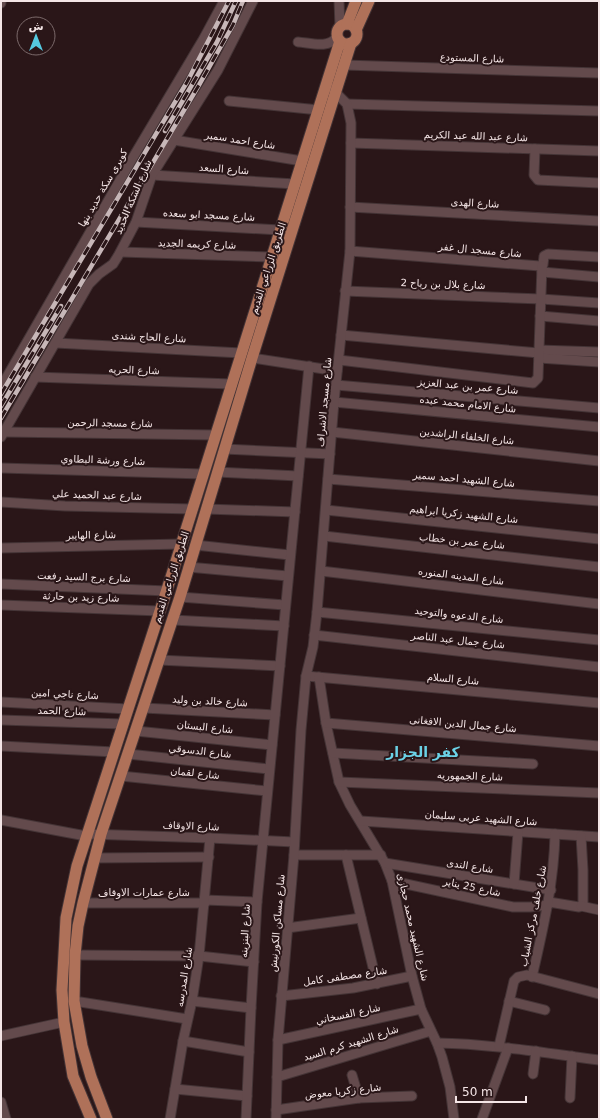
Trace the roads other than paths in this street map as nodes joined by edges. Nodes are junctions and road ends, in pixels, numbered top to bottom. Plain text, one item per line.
1 (224, 1) edge
2 (253, 1) edge
3 (339, 1) edge
4 (356, 1) edge
5 (369, 1) edge
6 (356, 30) junction
7 (341, 32) junction
8 (298, 42) dead end
9 (351, 43) junction
10 (344, 66) junction
11 (599, 73) edge
12 (327, 84) junction
13 (336, 92) junction
14 (229, 101) dead end
15 (347, 104) junction
16 (319, 110) junction
17 (599, 111) edge
18 (174, 140) junction
19 (351, 143) junction
20 (536, 149) junction
21 (599, 151) edge
22 (302, 161) junction
23 (152, 175) junction
24 (599, 183) edge
25 (295, 184) junction
26 (350, 207) junction
27 (599, 221) edge
28 (136, 222) junction
29 (280, 230) junction
30 (350, 251) junction
31 (121, 252) junction
32 (272, 257) junction
33 (599, 257) edge
34 (542, 269) junction
35 (599, 277) edge
36 (345, 291) junction
37 (541, 299) junction
38 (599, 303) edge
39 (540, 316) junction
40 (599, 320) edge
41 (341, 335) junction
42 (56, 343) junction
43 (599, 352) edge
44 (241, 353) junction
45 (539, 354) junction
46 (252, 358) junction
47 (338, 360) junction
48 (599, 362) edge
49 (309, 366) junction
50 (337, 371) junction
51 (35, 377) junction
52 (232, 384) junction
53 (336, 385) junction
54 (1, 387) edge
55 (334, 402) junction
56 (599, 408) edge
57 (599, 427) edge
58 (332, 432) junction
59 (2, 435) edge
60 (216, 435) junction
61 (224, 449) junction
62 (300, 453) junction
63 (330, 454) junction
64 (599, 461) edge
65 (1, 468) edge
66 (217, 472) junction
67 (203, 474) junction
68 (298, 476) junction
69 (328, 479) junction
70 (599, 501) edge
71 (1, 502) edge
72 (193, 509) junction
73 (206, 509) junction
74 (326, 510) junction
75 (295, 512) junction
76 (324, 536) junction
77 (599, 539) edge
78 (181, 544) junction
79 (195, 545) junction
80 (1, 548) edge
81 (290, 555) junction
82 (188, 567) junction
83 (599, 567) edge
84 (321, 571) junction
85 (288, 576) junction
86 (1, 584) edge
87 (166, 591) junction
88 (180, 597) junction
89 (599, 604) edge
90 (1, 605) edge
91 (285, 605) junction
92 (160, 611) junction
93 (317, 612) junction
94 (173, 620) junction
95 (284, 626) junction
96 (314, 635) junction
97 (599, 640) edge
98 (159, 660) junction
99 (280, 666) junction
100 (599, 667) edge
101 (306, 676) junction
102 (319, 677) junction
103 (1, 702) edge
104 (599, 703) edge
105 (144, 708) junction
106 (128, 709) junction
107 (275, 715) junction
108 (1, 720) edge
109 (326, 723) junction
110 (123, 724) junction
111 (301, 730) joint
112 (136, 731) junction
113 (272, 745) junction
114 (1, 746) edge
115 (599, 746) edge
116 (114, 752) junction
117 (332, 753) junction
118 (128, 754) junction
119 (533, 764) dead end
120 (269, 768) junction
121 (121, 776) junction
122 (339, 782) junction
123 (267, 791) junction
124 (599, 793) edge
125 (1, 820) edge
126 (361, 821) junction
127 (518, 832) junction
128 (101, 834) junction
129 (555, 834) junction
130 (87, 835) junction
131 (581, 836) junction
132 (599, 837) edge
133 (210, 838) junction
134 (263, 840) junction
135 (294, 842) junction
136 (294, 855) junction
137 (346, 855) junction
138 (209, 857) junction
139 (94, 858) junction
140 (383, 859) junction
141 (392, 881) junction
142 (514, 884) junction
143 (551, 890) junction
144 (205, 901) junction
145 (257, 902) junction
146 (83, 903) junction
147 (548, 904) junction
148 (581, 906) junction
149 (599, 910) edge
150 (361, 918) junction
151 (287, 928) junction
152 (75, 955) junction
153 (199, 956) junction
154 (254, 962) junction
155 (412, 976) junction
156 (532, 977) junction
157 (377, 984) junction
158 (599, 994) edge
159 (281, 996) junction
160 (74, 1001) junction
161 (192, 1001) junction
162 (509, 1002) junction
163 (251, 1008) junction
164 (421, 1009) junction
165 (545, 1010) dead end
166 (188, 1019) junction
167 (64, 1022) junction
168 (431, 1031) junction
169 (1, 1036) edge
170 (278, 1040) junction
171 (183, 1041) junction
172 (437, 1043) junction
173 (503, 1047) junction
174 (249, 1052) junction
175 (536, 1052) junction
176 (572, 1056) junction
177 (599, 1060) edge
178 (532, 1074) dead end
179 (352, 1075) dead end
180 (91, 1077) junction
181 (277, 1077) junction
182 (76, 1084) junction
183 (175, 1089) junction
184 (98, 1096) junction
185 (247, 1096) junction
186 (412, 1096) dead end
187 (359, 1098) junction
188 (570, 1098) dead end
189 (1, 1102) edge
190 (84, 1103) junction
191 (276, 1114) edge
192 (6, 1119) edge
193 (91, 1119) edge
194 (107, 1119) edge
195 (170, 1119) edge
196 (246, 1119) edge
197 (457, 1119) edge
198 (482, 1119) edge

1 - 54 street, كوبرى سكة حديد بنها
2 - 18 street, شارع السكة الحديد
3 - 7 street
4 - 7 main road, الطريق الزراعي القديم
5 - 6 main road
6 - 7 main road
6 - 9 main road
7 - 8 street
7 - 9 main road
7 - 12 main road, الطريق الزراعي القديم
9 - 10 main road, الطريق الزراعي القديم
10 - 11 street, شارع المستودع
10 - 13 main road, الطريق الزراعي القديم
12 - 13 street
12 - 16 main road, الطريق الزراعي القديم
13 - 15 street
13 - 46 main road, الطريق الزراعي القديم
14 - 16 street
15 - 17 street
15 - 19 street, شارع مسجد الاشراف
16 - 22 main road, الطريق الزراعي القديم
18 - 22 street, شارع احمد سمير
18 - 23 street, شارع السكة الحديد
19 - 20 street, شارع عبد الله عبد الكريم
19 - 26 street, شارع مسجد الاشراف
20 - 21 street, شارع عبد الله عبد الكريم
20 - 24 street
22 - 25 main road, الطريق الزراعي القديم
23 - 25 street, شارع السعد
23 - 28 street, شارع السكة الحديد
25 - 29 main road, الطريق الزراعي القديم
26 - 27 street, شارع الهدى
26 - 30 street, شارع مسجد الاشراف
28 - 29 street, شارع مسجد ابو سعده
28 - 31 street, شارع السكة الحديد
29 - 32 main road, الطريق الزراعي القديم
30 - 34 street, شارع مسجد ال غفر
30 - 36 street, شارع مسجد الاشراف
31 - 32 street, شارع كريمه الجديد
31 - 42 street, شارع السكة الحديد
32 - 44 main road, الطريق الزراعي القديم
33 - 34 street
34 - 35 street, شارع مسجد ال غفر
34 - 37 street
36 - 37 street, شارع بلال بن رباح 2
36 - 41 street, شارع مسجد الاشراف
37 - 38 street, شارع بلال بن رباح 2
37 - 39 street
39 - 40 street
39 - 45 street
41 - 45 street
41 - 47 street, شارع مسجد الاشراف
42 - 44 street, شارع الحاج شندى
42 - 51 street, شارع السكة الحديد
43 - 45 street
44 - 52 main road, الطريق الزراعي القديم
45 - 47 street
45 - 48 street
46 - 49 street
46 - 61 main road, الطريق الزراعي القديم
47 - 50 street, شارع مسجد الاشراف
49 - 50 street
49 - 62 street, شارع مسجد الاشراف
50 - 53 street, شارع مسجد الاشراف
51 - 52 street, شارع الحريه
51 - 59 street, شارع السكة الحديد
52 - 60 main road, الطريق الزراعي القديم
53 - 55 street, شارع مسجد الاشراف
53 - 56 street, شارع عمر بن عبد العزيز
55 - 57 street, شارع الامام محمد عبده
55 - 58 street, شارع مسجد الاشراف
58 - 63 street, شارع مسجد الاشراف
58 - 64 street, شارع الخلفاء الراشدين
59 - 60 street, شارع مسجد الرحمن
60 - 67 main road, الطريق الزراعي القديم
61 - 62 street
61 - 66 main road, الطريق الزراعي القديم
62 - 63 street
62 - 68 street, شارع مسجد الاشراف
63 - 69 street, شارع مسجد الاشراف
65 - 67 street, شارع ورشة البطاوي
66 - 68 street
66 - 73 main road, الطريق الزراعي القديم
67 - 72 main road, الطريق الزراعي القديم
68 - 75 street, شارع مسجد الاشراف
69 - 70 street, شارع الشهيد احمد سمير
69 - 74 street, شارع مسجد الاشراف
71 - 72 street, شارع عبد الحميد علي
72 - 78 main road, الطريق الزراعي القديم
73 - 75 street
73 - 79 main road, الطريق الزراعي القديم
74 - 76 street, شارع مسجد الاشراف
74 - 77 street, شارع الشهيد زكريا ابراهيم
75 - 81 street, شارع مسجد الاشراف
76 - 83 street, شارع عمر بن خطاب
76 - 84 street, شارع مسجد الاشراف
78 - 80 street, شارع الهايبر
78 - 87 main road, الطريق الزراعي القديم
79 - 81 street
79 - 82 main road, الطريق الزراعي القديم
81 - 85 street, شارع مسجد الاشراف
82 - 85 street
82 - 88 main road, الطريق الزراعي القديم
84 - 89 street, شارع المدينه المنوره
84 - 93 street, شارع مسجد الاشراف
85 - 91 street, شارع مسجد الاشراف
86 - 87 street, شارع برج السيد رفعت
87 - 92 main road, الطريق الزراعي القديم
88 - 91 street
88 - 94 main road, الطريق الزراعي القديم
90 - 92 street, شارع زيد بن حارثة
91 - 95 street, شارع مسجد الاشراف
92 - 106 main road, الطريق الزراعي القديم
93 - 96 street, شارع مسجد الاشراف
93 - 97 street, شارع الدعوه والتوحيد
94 - 95 street
94 - 98 main road, الطريق الزراعي القديم
95 - 99 street, شارع مسجد الاشراف
96 - 100 street, شارع جمال عبد الناصر
96 - 101 street, شارع مسجد الاشراف
98 - 99 street
98 - 105 main road, الطريق الزراعي القديم
99 - 107 street, شارع مسجد الاشراف
101 - 102 street, شارع السلام
101 - 111 street, شارع مسجد الاشراف
102 - 104 street, شارع السلام
102 - 109 street, شارع الشهيد محمد حجازى
103 - 106 street, شارع ناجي امين
105 - 107 street, شارع خالد بن وليد
105 - 112 main road, الطريق الزراعي القديم
106 - 110 main road, الطريق الزراعي القديم
107 - 113 street, شارع مسجد الاشراف
108 - 110 street, شارع الحمد
109 - 115 street, شارع جمال الدين الافغانى
109 - 117 street, شارع الشهيد محمد حجازى
110 - 116 main road, الطريق الزراعي القديم
111 - 135 street, شارع مساكن الكورنيش
112 - 113 street, شارع البستان
112 - 118 main road, الطريق الزراعي القديم
113 - 120 street, شارع البنزينه
114 - 116 street
116 - 130 main road, الطريق الزراعي القديم
117 - 119 street
117 - 122 street, شارع الشهيد محمد حجازى
118 - 120 street, شارع الدسوقي
118 - 121 main road, الطريق الزراعي القديم
120 - 123 street, شارع البنزينه
121 - 123 street, شارع لقمان
121 - 128 main road, الطريق الزراعي القديم
122 - 124 street, شارع الجمهوريه
122 - 126 street, شارع الشهيد محمد حجازى
123 - 134 street, شارع البنزينه
125 - 130 street, شارع الاوقاف
126 - 127 street, شارع الشهيد عربى سليمان
126 - 140 street, شارع الشهيد محمد حجازى
127 - 129 street, شارع الشهيد عربى سليمان
127 - 142 street
128 - 130 street, شارع الاوقاف
128 - 133 street, شارع الاوقاف
128 - 139 main road, الطريق الزراعي القديم
129 - 131 street, شارع الشهيد عربى سليمان
129 - 143 street, شارع خلف مركز الشباب
130 - 167 main road, الطريق الزراعي القديم
131 - 132 street, شارع الشهيد عربى سليمان
131 - 148 street
133 - 134 street, شارع الاوقاف
133 - 138 street, شارع المدرسه
134 - 135 street, شارع الاوقاف
134 - 145 street, شارع البنزينه
135 - 136 street, شارع مساكن الكورنيش
136 - 137 street, شارع الندى
136 - 151 street, شارع مساكن الكورنيش
137 - 140 street, شارع الندى
137 - 150 street
138 - 139 street
138 - 144 street, شارع المدرسه
139 - 146 main road, الطريق الزراعي القديم
140 - 141 street, شارع الشهيد محمد حجازى
140 - 142 street, شارع الندى
141 - 147 street, شارع 25 يناير
141 - 155 street, شارع الشهيد محمد حجازى
142 - 143 street, شارع الندى
143 - 147 street, شارع خلف مركز الشباب
144 - 145 street, شارع عمارات الاوقاف
144 - 146 street, شارع عمارات الاوقاف
144 - 153 street, شارع المدرسه
145 - 154 street, شارع البنزينه
146 - 152 main road, الطريق الزراعي القديم
147 - 148 street, شارع 25 يناير
147 - 156 street, شارع خلف مركز الشباب
148 - 149 street, شارع 25 يناير
150 - 151 street
150 - 157 street
151 - 159 street, شارع مساكن الكورنيش
152 - 153 street
152 - 160 main road, الطريق الزراعي القديم
153 - 154 street
153 - 161 street, شارع المدرسه
154 - 163 street, شارع البنزينه
155 - 157 street, شارع مصطفى كامل
155 - 164 street, شارع الشهيد محمد حجازى
156 - 158 street
156 - 162 street
157 - 159 street, شارع مصطفى كامل
159 - 170 street, شارع مساكن الكورنيش
160 - 166 street
160 - 180 main road, الطريق الزراعي القديم
161 - 163 street
161 - 166 street, شارع المدرسه
162 - 165 street
162 - 173 street
163 - 174 street, شارع البنزينه
164 - 168 street, شارع الشهيد محمد حجازى
164 - 170 street, شارع الفسخاني
166 - 171 street, شارع المدرسه
167 - 169 street
167 - 182 main road, الطريق الزراعي القديم
168 - 172 street, شارع الشهيد محمد حجازى
168 - 181 street, شارع الشهيد كرم السيد
170 - 181 street, شارع مساكن الكورنيش
171 - 174 street
171 - 183 street, شارع المدرسه
172 - 173 street
172 - 197 street, شارع الشهيد محمد حجازى
173 - 175 street
173 - 198 street
174 - 185 street, شارع البنزينه
175 - 176 street
175 - 178 street
176 - 177 street
176 - 188 street
179 - 187 street
180 - 182 main road
180 - 184 main road, الطريق الزراعي القديم
181 - 191 street, شارع مساكن الكورنيش
182 - 190 main road, الطريق الزراعي القديم
183 - 185 street
183 - 195 street, شارع المدرسه
184 - 190 main road
184 - 194 main road, الطريق الزراعي القديم
185 - 196 street, شارع البنزينه
186 - 187 street, شارع زكريا معوض
187 - 191 street, شارع زكريا معوض
189 - 192 street
190 - 193 main road, الطريق الزراعي القديم

